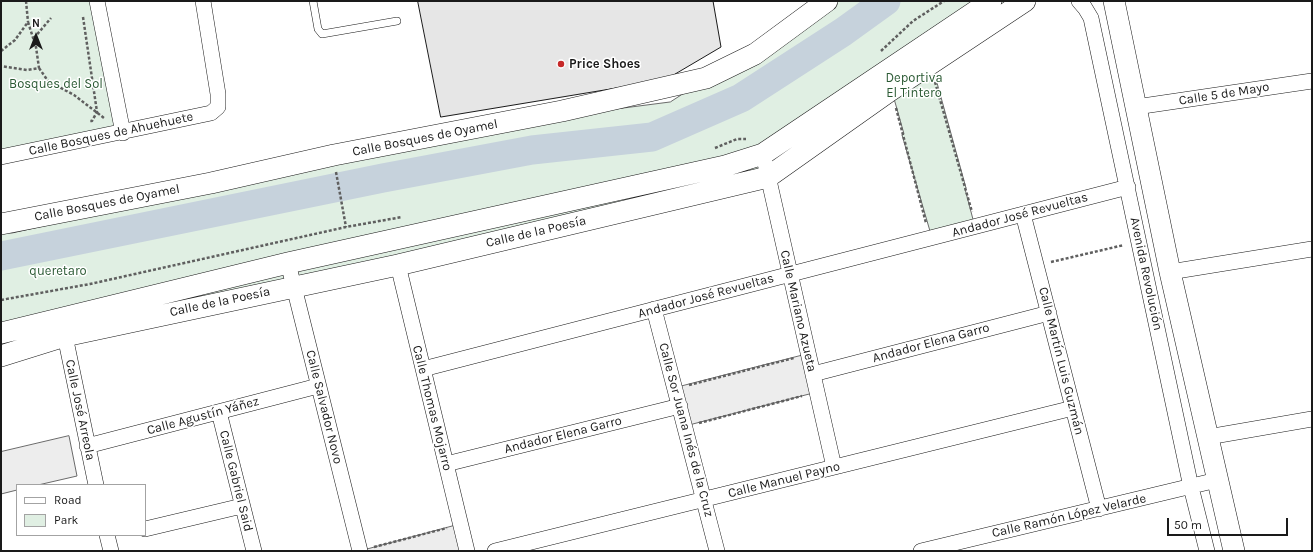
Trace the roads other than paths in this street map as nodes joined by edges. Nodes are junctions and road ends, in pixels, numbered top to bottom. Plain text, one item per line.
1 (97, 1) edge
2 (204, 1) edge
3 (313, 1) edge
4 (828, 1) edge
5 (991, 1) edge
6 (1026, 1) edge
7 (1079, 1) edge
8 (1114, 1) edge
9 (397, 21) dead end
10 (1312, 81) edge
11 (1136, 107) junction
12 (123, 133) junction
13 (758, 146) junction
14 (1, 157) edge
15 (768, 177) junction
16 (1128, 186) junction
17 (1023, 214) junction
18 (1, 224) edge
19 (1312, 249) edge
20 (288, 263) junction
21 (398, 265) junction
22 (1170, 272) junction
23 (790, 274) junction
24 (294, 286) junction
25 (654, 309) junction
26 (1048, 313) junction
27 (1, 333) edge
28 (65, 336) junction
29 (1, 356) edge
30 (423, 369) junction
31 (813, 374) junction
32 (318, 386) junction
33 (680, 406) junction
34 (1073, 408) junction
35 (219, 412) junction
36 (1312, 420) edge
37 (1208, 437) junction
38 (87, 446) junction
39 (446, 464) junction
40 (834, 467) junction
41 (1217, 480) junction
42 (96, 484) edge
43 (1191, 487) junction
44 (704, 500) junction
45 (242, 506) junction
46 (1098, 509) junction
47 (146, 528) edge
48 (254, 551) edge
49 (360, 551) edge
50 (468, 551) edge
51 (495, 551) edge
52 (717, 551) edge
53 (921, 551) edge
54 (1208, 551) edge
55 (1234, 551) edge

1 - 12 street
2 - 12 street, Calle Bosques de Ahuehuete
3 - 9 lane
4 - 18 street, Calle Bosques de Oyamel
5 - 13 street, Calle de la Poesía
6 - 15 street, Calle de la Poesía
7 - 16 street, Avenida Revolución
8 - 11 street, Avenida Revolución
10 - 11 street, Calle 5 de Mayo
11 - 22 street, Avenida Revolución
12 - 14 street, Calle Bosques de Ahuehuete
13 - 15 street, Calle Mariano Azueta
13 - 20 street, Calle de la Poesía
15 - 21 street, Calle de la Poesía
15 - 23 street, Calle Mariano Azueta
16 - 17 street, Andador José Revueltas
16 - 43 street, Avenida Revolución
17 - 23 street, Andador José Revueltas
17 - 26 street, Calle Martín Luis Guzmán
19 - 22 street
20 - 24 street, Calle Salvador Novo
20 - 27 street, Calle de la Poesía
21 - 24 street, Calle de la Poesía
21 - 30 street, Calle Thomas Mojarro
22 - 37 street, Avenida Revolución
23 - 25 street, Andador José Revueltas
23 - 31 street, Calle Mariano Azueta
24 - 28 street, Calle de la Poesía
24 - 32 street, Calle Salvador Novo
25 - 30 street, Andador José Revueltas
25 - 33 street, Calle Sor Juana Inés de la Cruz
26 - 31 street, Andador Elena Garro
26 - 34 street, Calle Martín Luis Guzmán
28 - 29 street, Calle de la Poesía
28 - 38 street, Calle José Arreola
30 - 39 street, Calle Thomas Mojarro
31 - 40 street, Calle Mariano Azueta
32 - 35 street, Calle Agustín Yáñez
32 - 49 street, Calle Salvador Novo
33 - 39 street, Andador Elena Garro
33 - 44 street, Calle Sor Juana Inés de la Cruz
34 - 40 street, Calle Manuel Payno
34 - 46 street, Calle Martín Luis Guzmán
35 - 38 street, Calle Agustín Yáñez
35 - 45 street, Calle Gabriel Said
36 - 37 street
37 - 41 street, Avenida Revolución
38 - 42 street, Calle José Arreola
39 - 50 street, Calle Thomas Mojarro
40 - 44 street, Calle Manuel Payno
41 - 43 street, Calle Ramón López Velarde
41 - 55 street, Avenida Revolución
43 - 46 street, Calle Ramón López Velarde
43 - 54 street, Avenida Revolución
44 - 51 street, Calle Manuel Payno
44 - 52 street, Calle Sor Juana Inés de la Cruz
45 - 47 street
45 - 48 street, Calle Gabriel Said
46 - 53 street, Calle Ramón López Velarde

